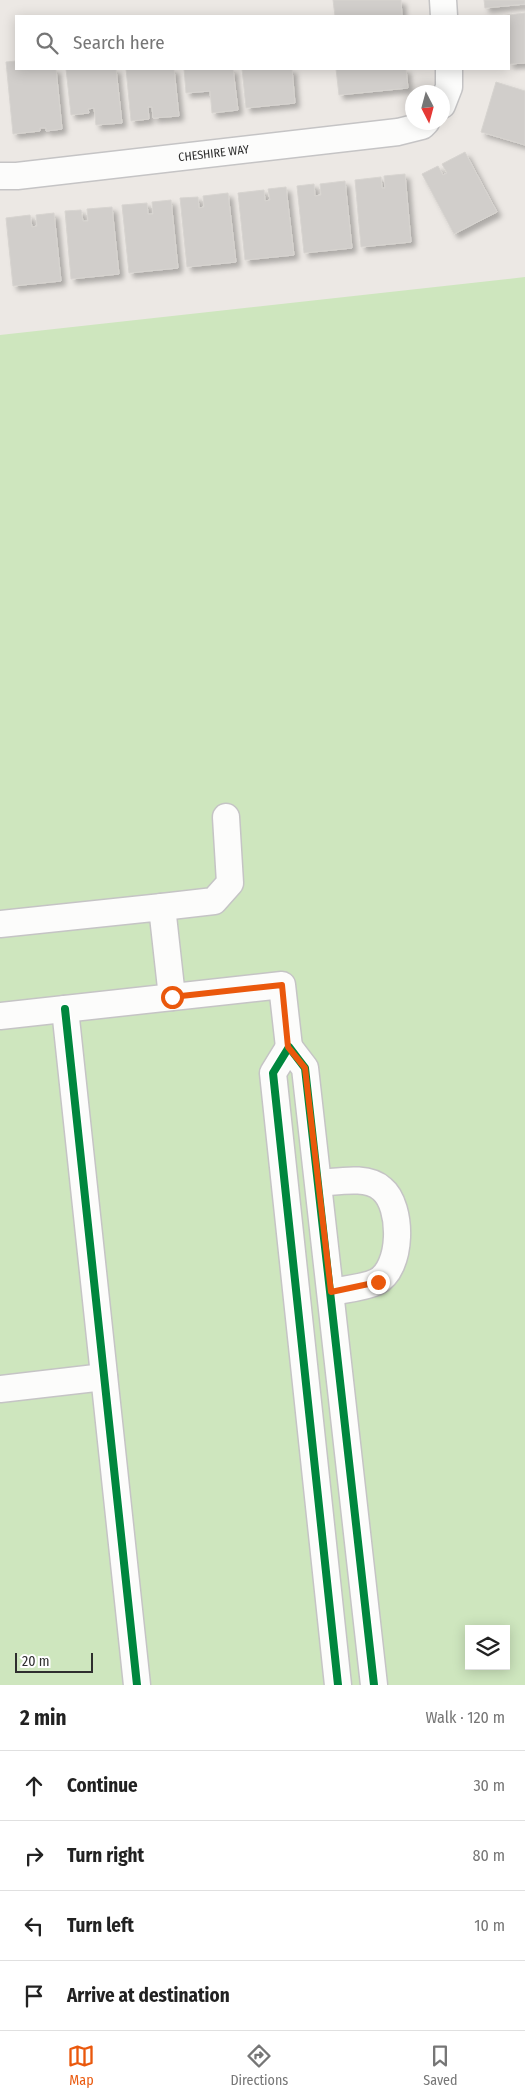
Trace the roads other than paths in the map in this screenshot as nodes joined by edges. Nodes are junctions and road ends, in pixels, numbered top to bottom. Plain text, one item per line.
1 (442, 0) edge
2 (444, 15) edge
3 (449, 70) edge
4 (449, 85) edge
5 (406, 130) edge
6 (0, 176) edge
7 (226, 817) dead end
8 (162, 907) junction
9 (0, 924) edge
10 (172, 997) junction
11 (65, 1009) junction
12 (0, 1016) edge
13 (288, 1047) junction
14 (319, 1183) junction
15 (326, 1251) junction
16 (292, 1256) junction
17 (331, 1292) junction
18 (104, 1377) junction
19 (0, 1390) edge
20 (137, 1685) edge
21 (338, 1685) edge
22 (374, 1685) edge

1 - 2 street
3 - 4 street
5 - 6 street, CHESHIRE WAY
7 - 8 street
8 - 9 street
8 - 10 street
10 - 11 street
10 - 13 street
11 - 12 street
11 - 18 street
13 - 14 street
13 - 16 street
14 - 15 street
14 - 17 street
15 - 16 street
15 - 17 street
16 - 21 street
17 - 22 street
18 - 19 street
18 - 20 street

